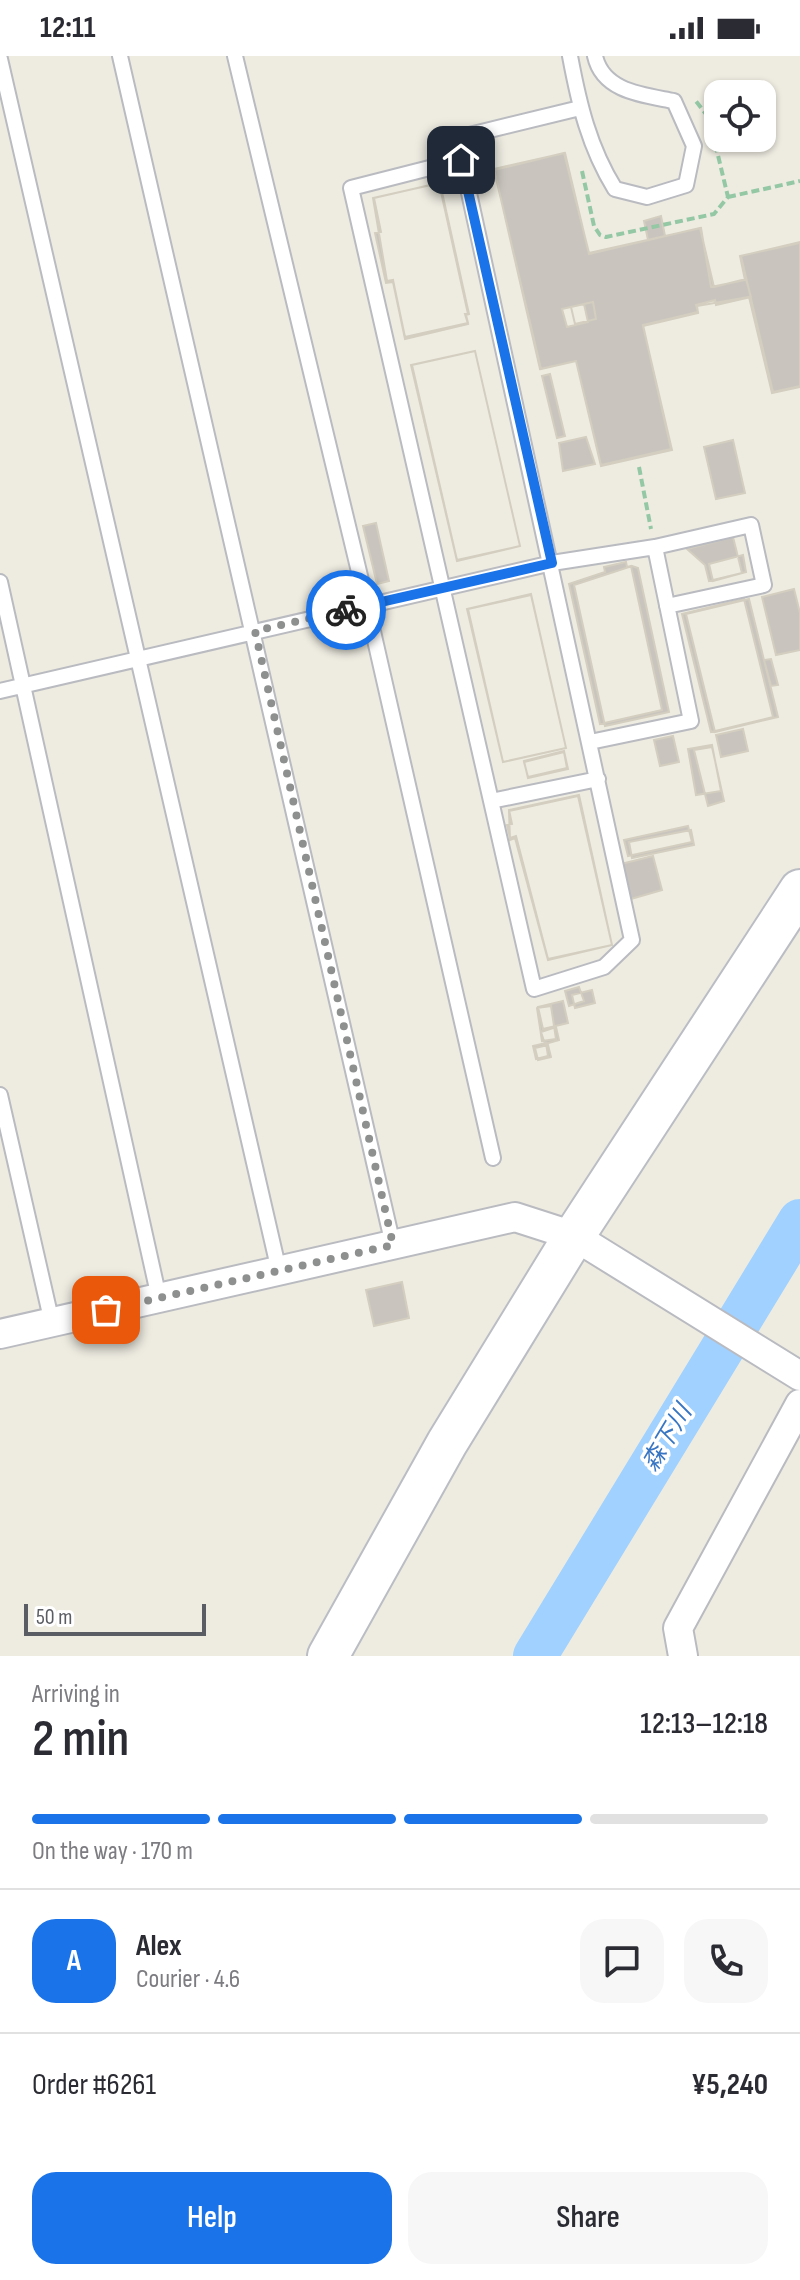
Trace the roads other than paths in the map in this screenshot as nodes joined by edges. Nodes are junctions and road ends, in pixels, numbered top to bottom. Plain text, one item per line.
1 (120, 56) edge
2 (235, 56) edge
3 (570, 56) edge
4 (595, 56) edge
5 (0, 59) edge
6 (580, 108) junction
7 (461, 160) junction
8 (655, 547) junction
9 (552, 563) junction
10 (0, 582) edge
11 (443, 588) junction
12 (367, 605) junction
13 (667, 606) junction
14 (255, 631) junction
15 (138, 659) junction
16 (23, 686) junction
17 (0, 691) edge
18 (590, 742) junction
19 (598, 779) junction
20 (491, 801) junction
21 (800, 890) edge
22 (0, 1095) edge
23 (493, 1158) dead end
24 (574, 1236) junction
25 (393, 1245) junction
26 (279, 1271) junction
27 (159, 1298) junction
28 (52, 1323) junction
29 (0, 1334) edge
30 (795, 1373) edge
31 (800, 1404) edge
32 (328, 1656) edge
33 (683, 1656) edge

1 - 14 lane
2 - 12 lane
3 - 6 lane
4 - 6 lane
5 - 15 lane
6 - 7 lane
7 - 9 lane
7 - 11 lane
8 - 9 lane
8 - 13 lane
8 - 13 lane
9 - 11 lane
9 - 18 lane
10 - 16 lane
11 - 12 lane
11 - 20 lane
12 - 14 lane
12 - 23 lane
13 - 18 lane
14 - 15 lane
14 - 25 lane
15 - 16 lane
15 - 26 lane
16 - 17 lane
16 - 27 lane
18 - 19 lane
19 - 20 lane
19 - 20 lane
21 - 24 street
22 - 28 lane
24 - 25 street
24 - 30 street
24 - 32 street
25 - 26 street
26 - 27 street
27 - 28 street
28 - 29 street
31 - 33 street

